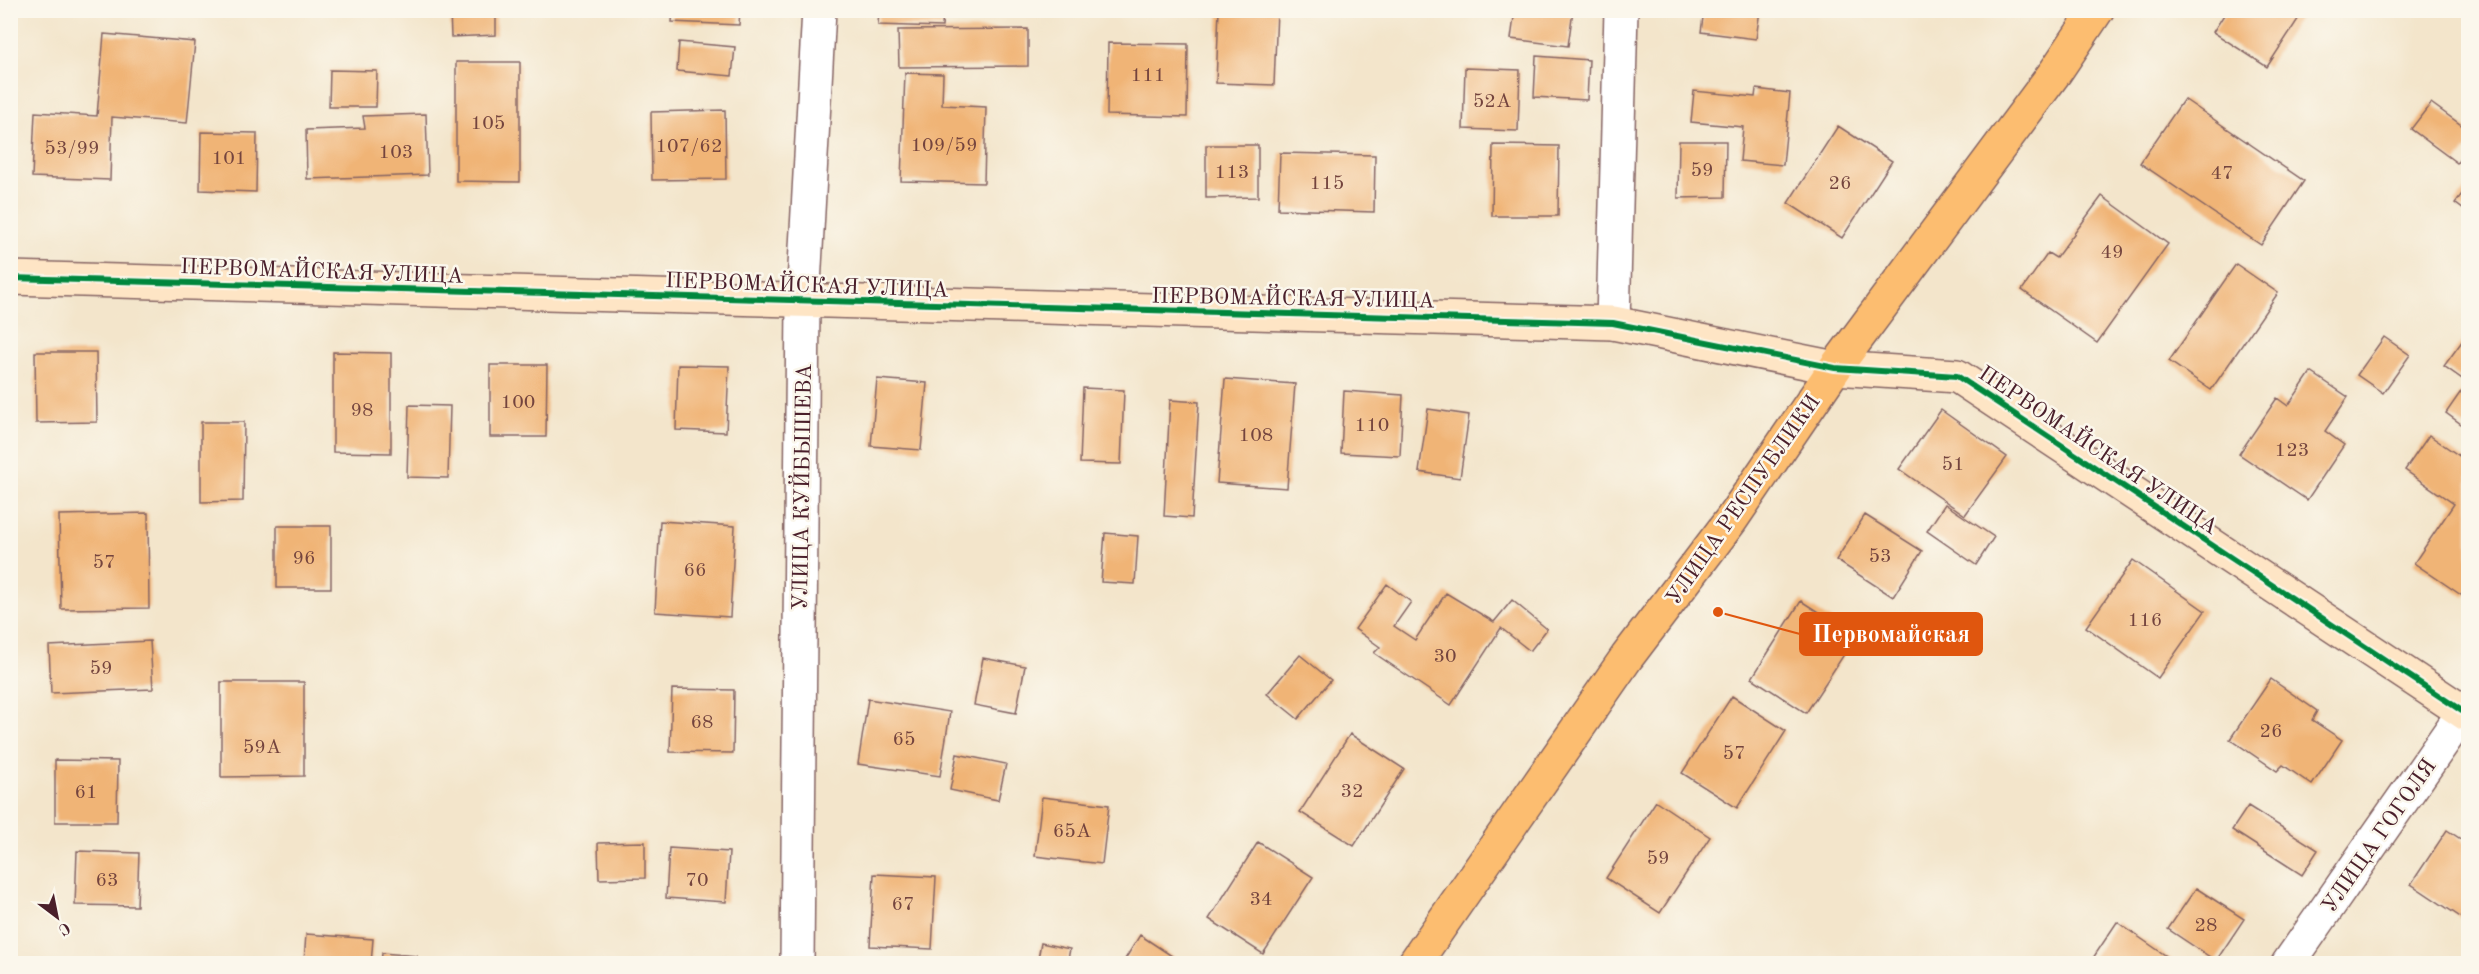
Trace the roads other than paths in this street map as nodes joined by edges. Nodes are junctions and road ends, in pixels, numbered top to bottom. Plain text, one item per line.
1 (819, 10) edge
2 (1621, 10) edge
3 (2097, 10) edge
4 (10, 278) edge
5 (803, 303) junction
6 (1612, 324) junction
7 (1835, 368) junction
8 (2467, 711) edge
9 (797, 963) edge
10 (1414, 963) edge
11 (2288, 963) edge

1 - 5 street, УЛИЦА КУЙБЫШЕВА
2 - 6 street
3 - 7 main road, УЛИЦА РЕСПУБЛИКИ
4 - 5 street, ПЕРВОМАЙСКАЯ УЛИЦА
5 - 6 street, ПЕРВОМАЙСКАЯ УЛИЦА
5 - 9 street, УЛИЦА КУЙБЫШЕВА
6 - 7 street, ПЕРВОМАЙСКАЯ УЛИЦА
7 - 8 street, ПЕРВОМАЙСКАЯ УЛИЦА
7 - 10 main road, УЛИЦА РЕСПУБЛИКИ
8 - 11 street, УЛИЦА ГОГОЛЯ

